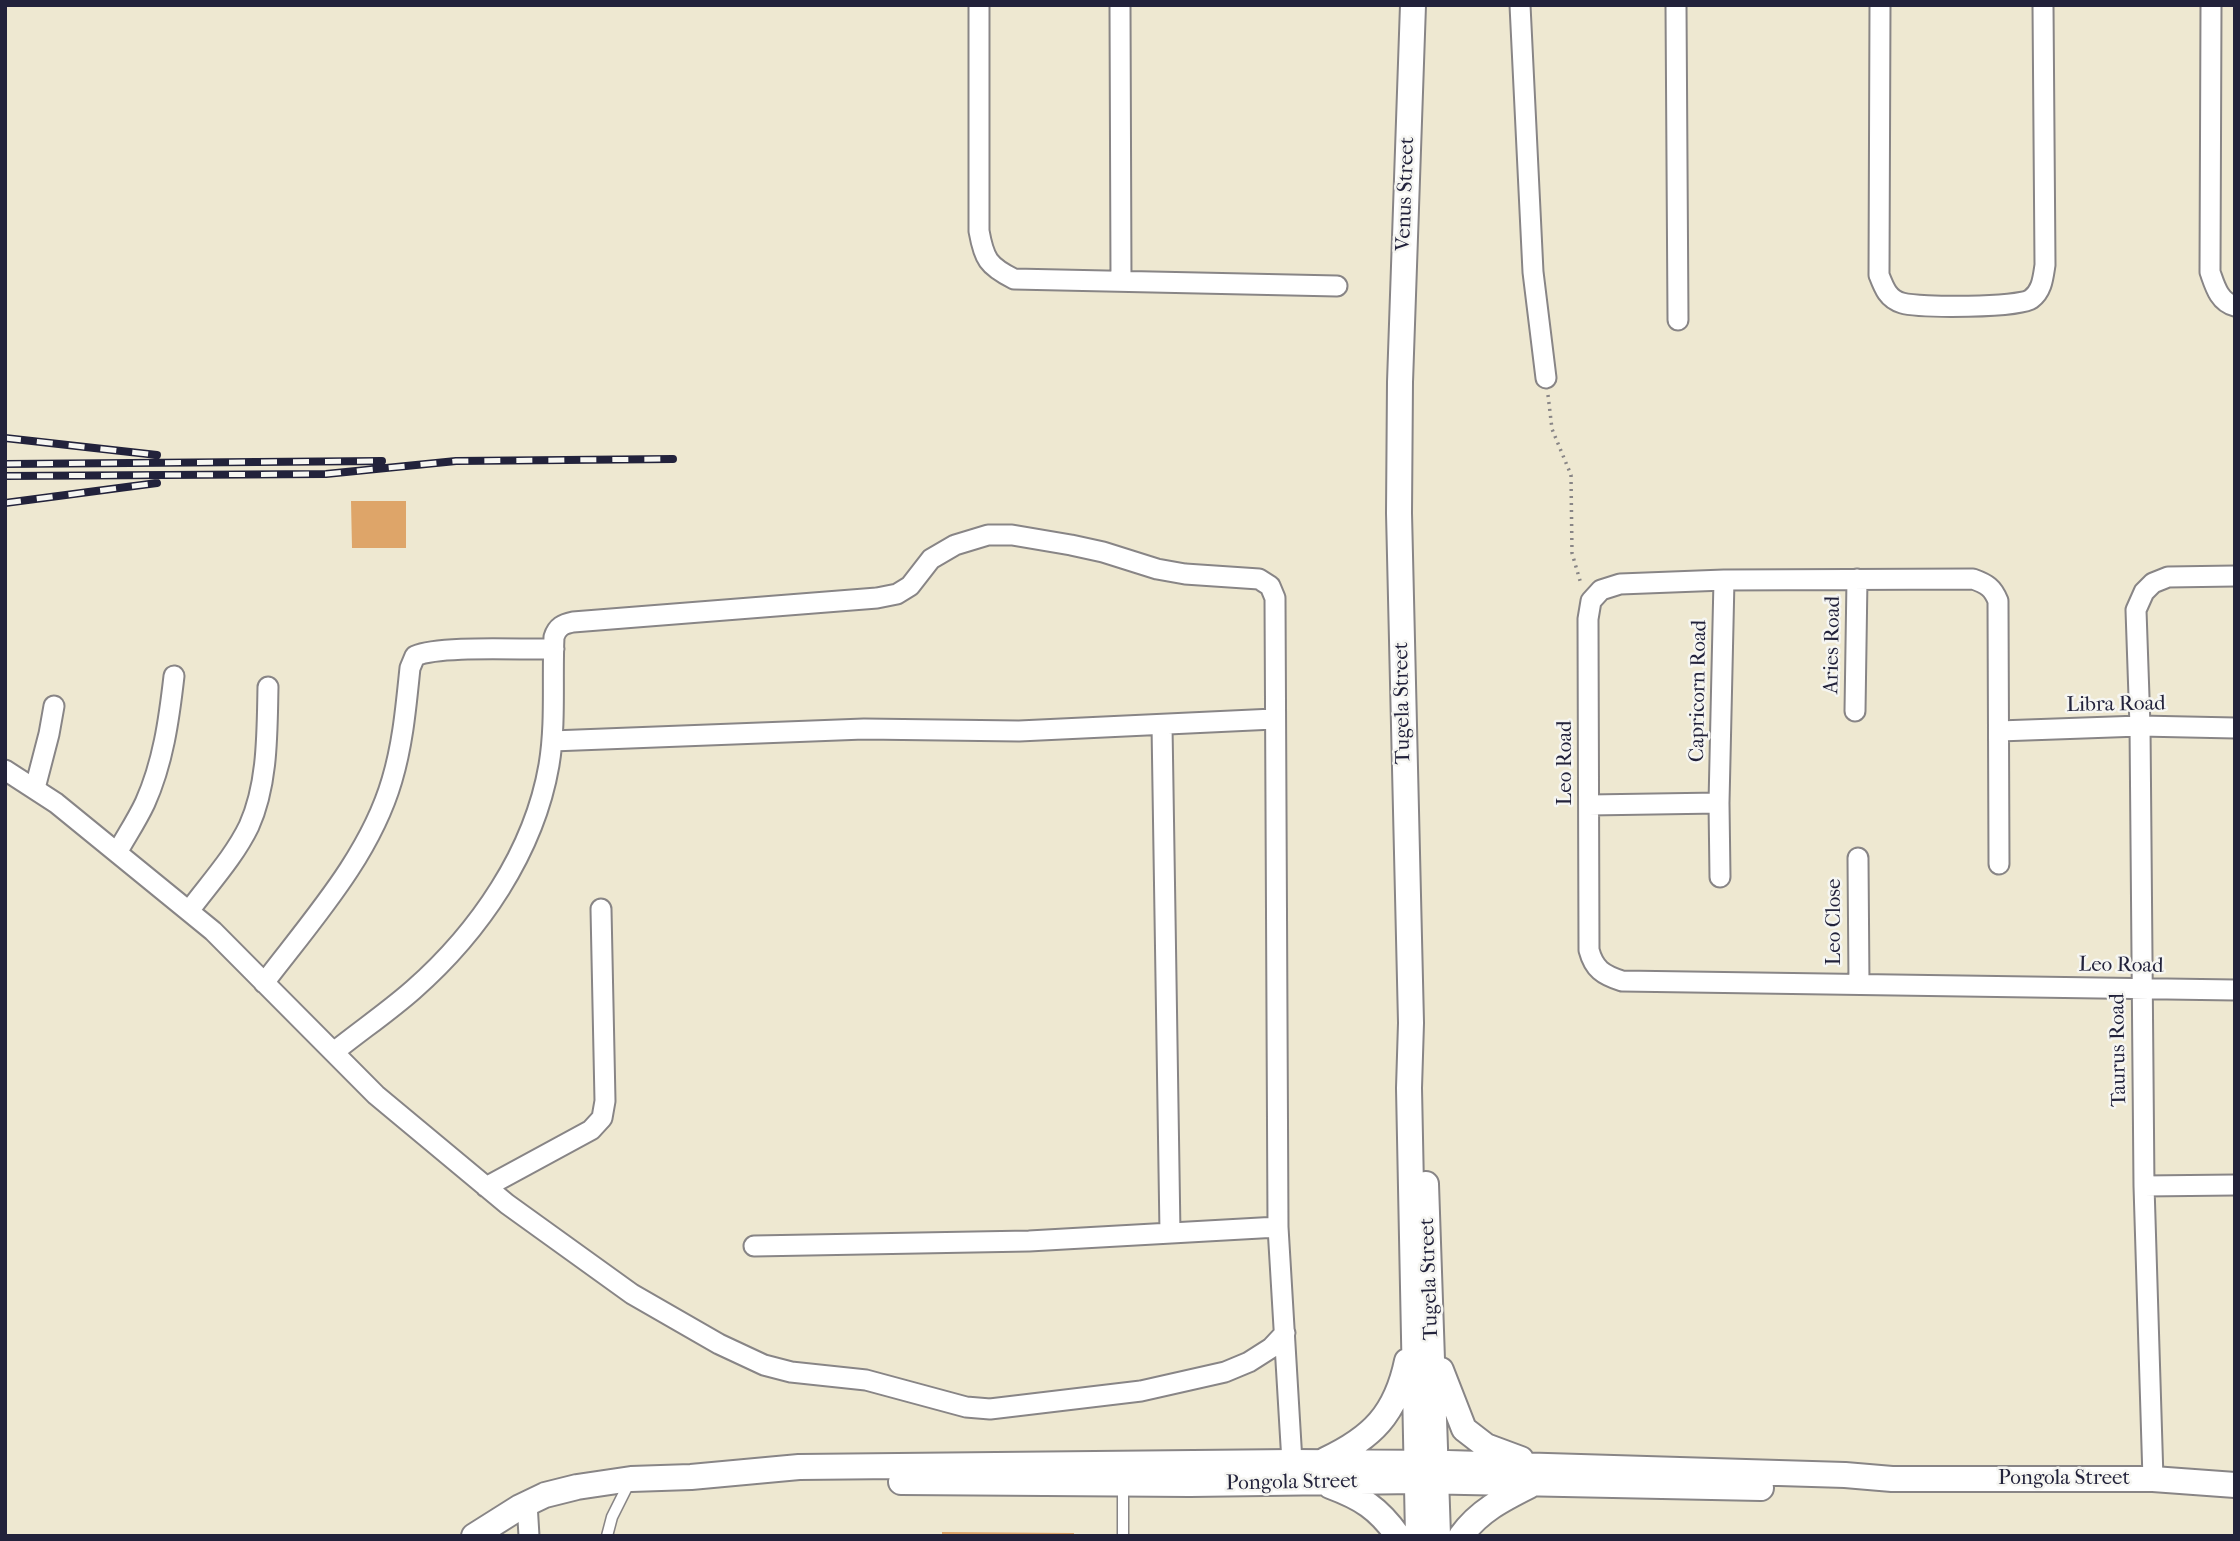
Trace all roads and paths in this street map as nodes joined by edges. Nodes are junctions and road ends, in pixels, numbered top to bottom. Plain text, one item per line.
1 (979, 5) edge
2 (1120, 5) edge
3 (1413, 5) edge
4 (1520, 5) edge
5 (1676, 5) edge
6 (1880, 5) edge
7 (2043, 5) edge
8 (2211, 5) edge
9 (1121, 281) junction
10 (1337, 286) dead end
11 (2235, 306) edge
12 (1678, 320) dead end
13 (1546, 378) joint
14 (1400, 382) joint
15 (2235, 576) edge
16 (1857, 579) junction
17 (1724, 580) junction
18 (1591, 601) junction
19 (554, 649) junction
20 (174, 676) dead end
21 (268, 687) dead end
22 (54, 706) dead end
23 (1854, 711) dead end
24 (1274, 719) junction
25 (1162, 725) junction
26 (2140, 726) junction
27 (2235, 727) edge
28 (1999, 731) junction
29 (552, 741) junction
30 (5, 770) edge
31 (35, 788) junction
32 (1719, 803) junction
33 (1589, 805) junction
34 (118, 851) junction
35 (1858, 858) dead end
36 (1999, 864) dead end
37 (1720, 877) dead end
38 (601, 909) dead end
39 (189, 911) junction
40 (264, 983) junction
41 (1858, 985) junction
42 (2141, 989) junction
43 (2235, 990) edge
44 (334, 1052) junction
45 (2235, 1185) edge
46 (486, 1186) junction
47 (2144, 1186) junction
48 (1278, 1227) junction
49 (1170, 1233) junction
50 (754, 1245) dead end
51 (1285, 1333) junction
52 (1423, 1336) junction
53 (1292, 1462) junction
54 (1321, 1472) junction
55 (1426, 1472) junction
56 (1123, 1473) junction
57 (1537, 1475) junction
58 (631, 1479) junction
59 (2153, 1479) junction
60 (2235, 1485) edge
61 (527, 1503) junction
62 (474, 1536) edge
63 (529, 1536) edge
64 (607, 1536) edge
65 (1123, 1536) edge
66 (1398, 1536) edge
67 (1418, 1536) edge
68 (1438, 1536) edge
69 (1461, 1536) edge

1 - 9 street
2 - 9 street
3 - 14 street, Venus Street
4 - 13 street
5 - 12 street
6 - 7 street
8 - 11 street
9 - 10 street
13 - 18 path
14 - 52 street, Tugela Street
15 - 26 street, Taurus Road
16 - 17 street
16 - 23 street, Aries Road
16 - 28 street
17 - 18 street
17 - 32 street, Capricorn Road
18 - 33 street, Leo Road
19 - 24 street
19 - 29 street
19 - 40 street
20 - 34 street
21 - 39 street
22 - 31 street
24 - 25 street
24 - 48 street
25 - 29 street
25 - 49 street
26 - 27 street, Libra Road
26 - 28 street, Libra Road
26 - 42 street, Taurus Road
28 - 36 street
29 - 44 street
30 - 31 street
31 - 34 street
32 - 33 street
32 - 37 street, Capricorn Road
33 - 41 street, Leo Road
34 - 39 street
35 - 41 street, Leo Close
38 - 46 street
39 - 40 street
40 - 44 street
41 - 42 street, Leo Road
42 - 43 street, Leo Road
42 - 47 street, Taurus Road
44 - 46 street
45 - 47 street
46 - 51 street
47 - 59 street, Taurus Road
48 - 49 street
48 - 51 street
49 - 50 street
51 - 53 street
52 - 54 street
52 - 55 street, Tugela Street
52 - 57 street
53 - 54 street, Pongola Street
53 - 56 street, Pongola Street
54 - 55 street, Pongola Street
54 - 56 street, Pongola Street
54 - 66 street
55 - 57 street, Pongola Street
55 - 67 street, Tugela Street
55 - 68 street, Tugela Street
56 - 58 street, Pongola Street
56 - 65 lane
57 - 59 street, Pongola Street
57 - 69 street
58 - 61 street, Pongola Street
58 - 64 lane
59 - 60 street, Pongola Street
61 - 62 street, Pongola Street
61 - 63 street

